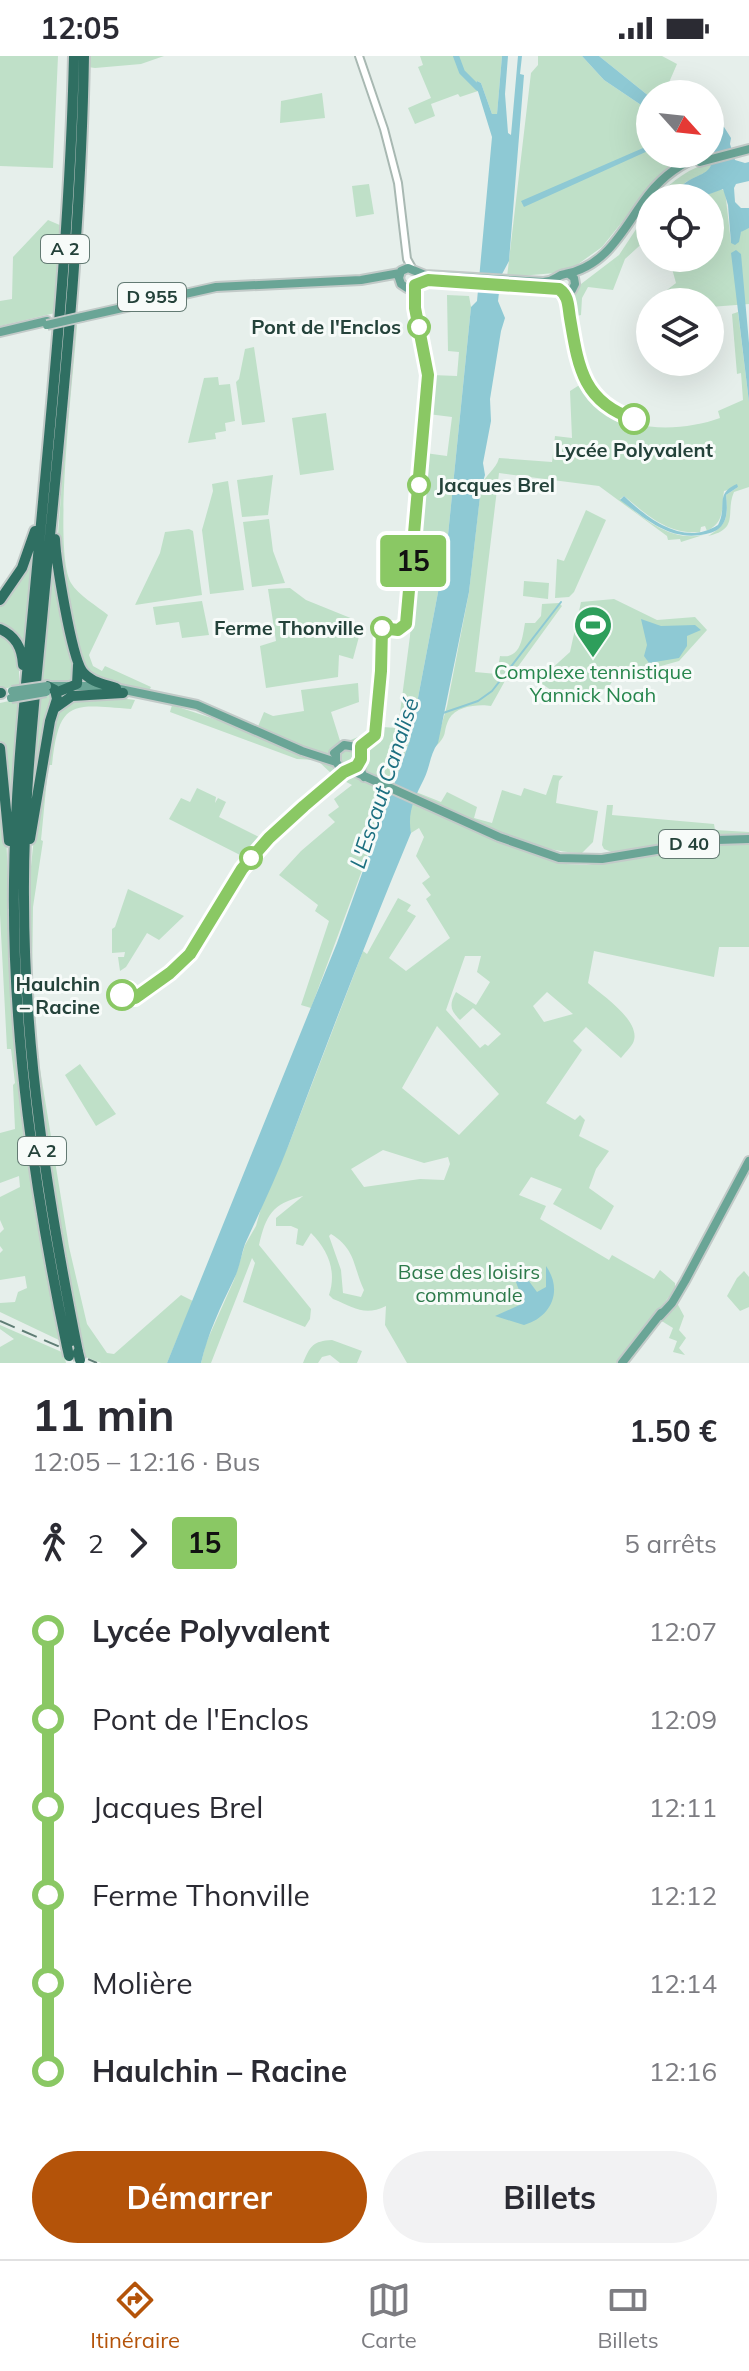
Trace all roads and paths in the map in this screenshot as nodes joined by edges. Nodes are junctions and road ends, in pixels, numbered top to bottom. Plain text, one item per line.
1 (74, 56) edge
2 (84, 56) edge
3 (359, 56) edge
4 (749, 146) edge
5 (724, 151) edge
6 (678, 168) edge
7 (687, 168) edge
8 (668, 184) edge
9 (636, 222) edge
10 (406, 273) junction
11 (569, 274) junction
12 (558, 279) junction
13 (472, 280) junction
14 (506, 283) junction
15 (575, 283) junction
16 (417, 284) junction
17 (559, 289) junction
18 (0, 333) edge
19 (51, 465) junction
20 (0, 600) edge
21 (0, 629) edge
22 (77, 662) junction
23 (77, 684) junction
24 (52, 690) junction
25 (119, 690) junction
26 (4, 695) edge
27 (54, 710) junction
28 (21, 736) junction
29 (0, 748) edge
30 (336, 752) junction
31 (322, 757) junction
32 (336, 762) junction
33 (360, 763) junction
34 (350, 770) junction
35 (365, 778) junction
36 (749, 839) edge
37 (19, 924) junction
38 (749, 1161) edge
39 (74, 1357) edge
40 (622, 1363) edge

1 - 19 highway, A 2
2 - 19 highway, A 2
3 - 10 street
4 - 5 main road
6 - 11 main road
7 - 8 main road
9 - 15 main road
10 - 13 main road, D 955
10 - 16 main road
10 - 16 main road
10 - 18 main road, D 955, bridge
11 - 12 main road
11 - 15 main road
12 - 14 main road, D 955
12 - 17 main road
13 - 14 main road, D 955
13 - 16 main road, D 955
14 - 17 main road, D 955
15 - 17 main road
19 - 20 highway
19 - 22 highway
19 - 28 highway, A 2
19 - 37 highway, A 2
21 - 28 highway
22 - 23 highway
22 - 25 highway
23 - 24 highway
23 - 25 main road
24 - 25 main road
24 - 26 main road, bridge
24 - 27 highway
25 - 27 highway
25 - 31 main road
27 - 37 highway
28 - 37 highway, A 2
29 - 37 highway
30 - 31 main road
30 - 32 main road
30 - 33 main road
31 - 32 main road
32 - 34 main road
33 - 34 main road
33 - 35 main road
34 - 35 main road, D 40
35 - 36 main road, D 40
37 - 39 highway, A 2
38 - 40 main road

